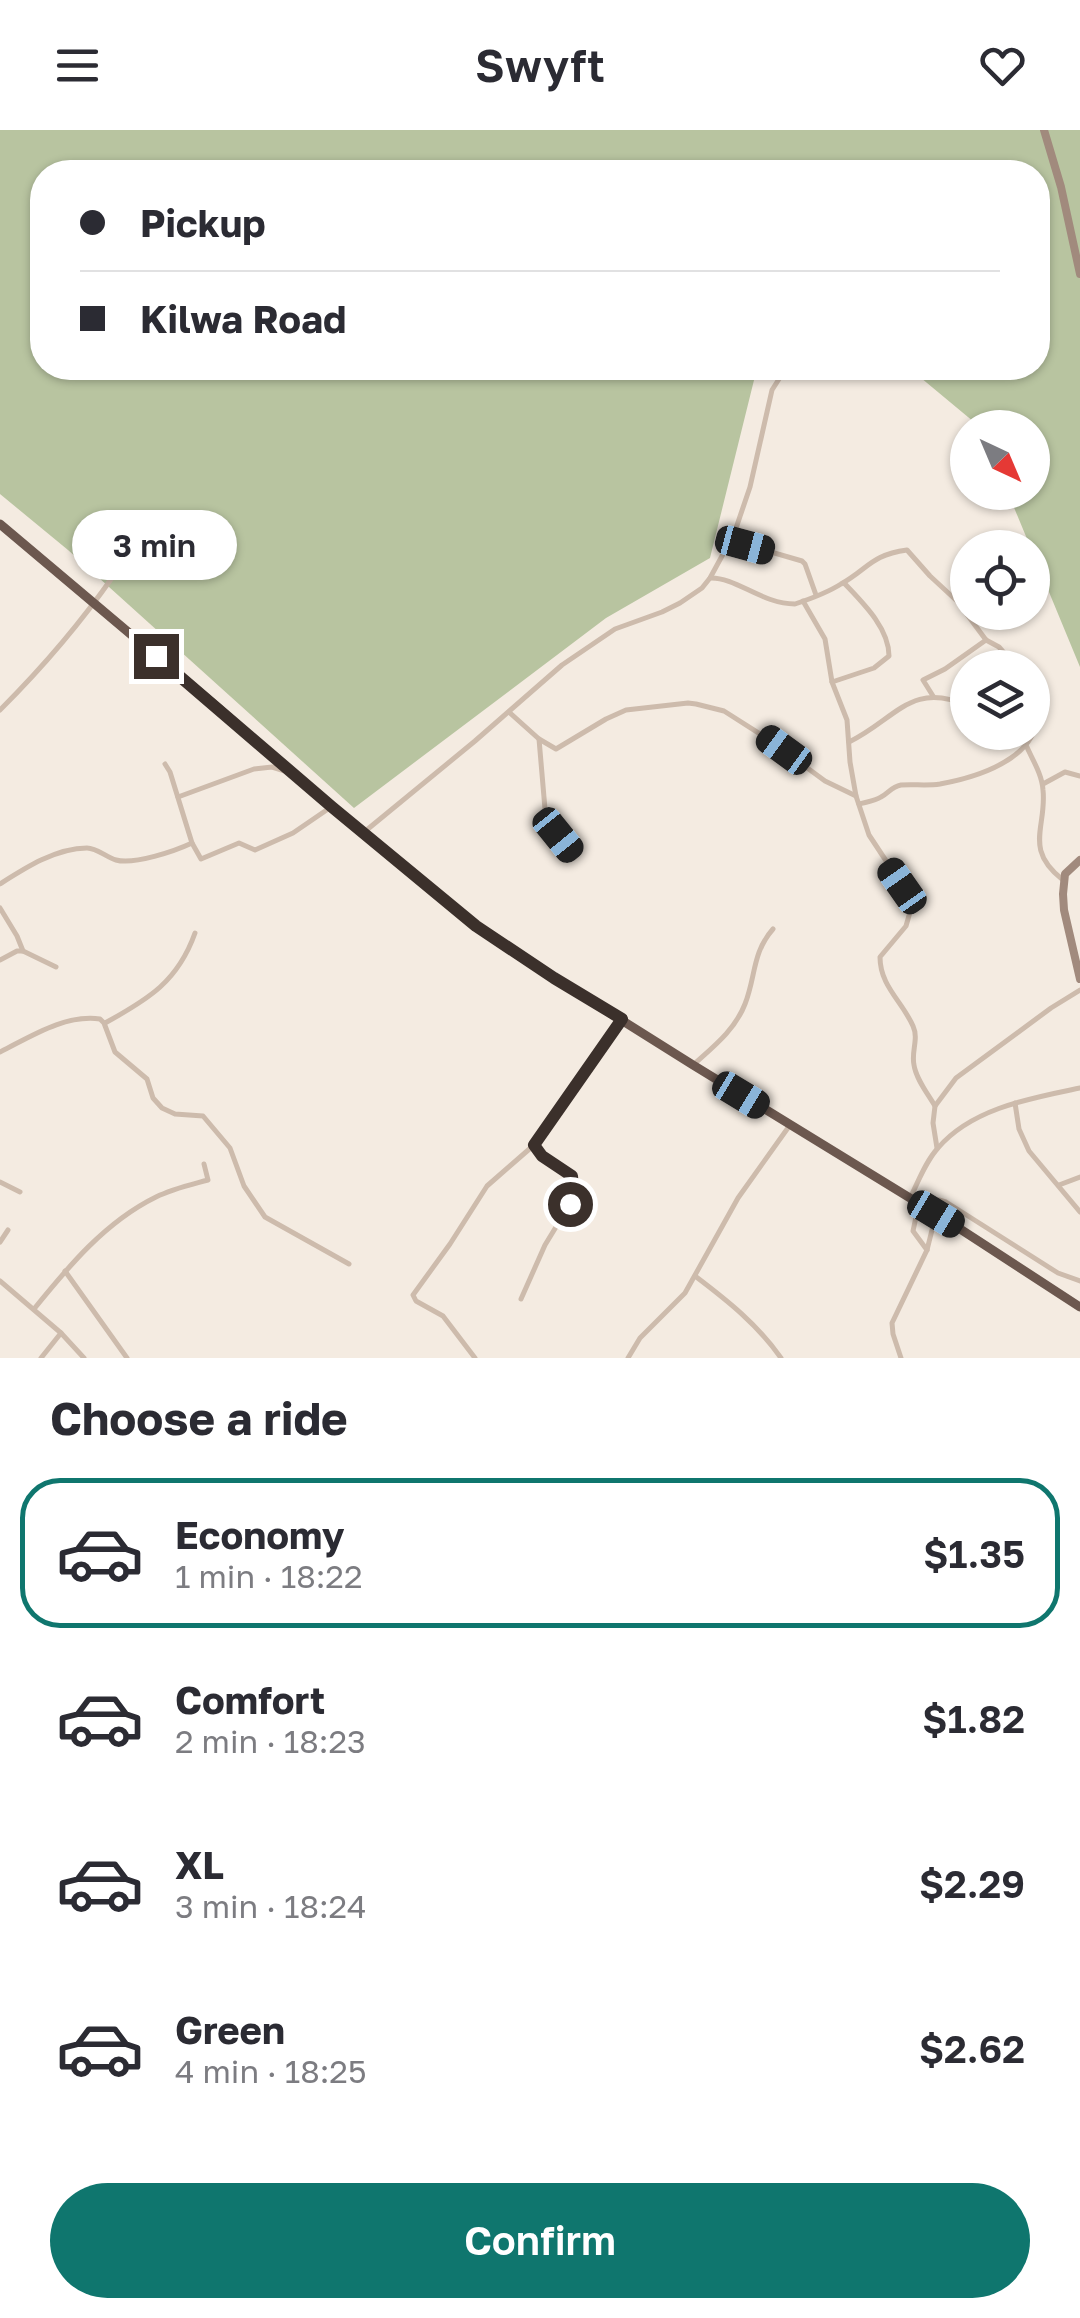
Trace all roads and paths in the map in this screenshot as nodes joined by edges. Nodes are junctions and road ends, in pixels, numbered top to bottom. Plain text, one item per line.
1 (1044, 130) edge
2 (1080, 274) edge
3 (778, 380) edge
4 (0, 524) edge
5 (730, 540) junction
6 (114, 576) dead end
7 (710, 578) junction
8 (844, 583) junction
9 (816, 596) junction
10 (803, 601) junction
11 (95, 604) junction
12 (986, 640) junction
13 (1002, 650) edge
14 (832, 682) junction
15 (932, 696) junction
16 (950, 699) edge
17 (0, 710) edge
18 (508, 712) junction
19 (539, 739) junction
20 (849, 742) junction
21 (1021, 750) edge
22 (1028, 750) edge
23 (165, 764) dead end
24 (296, 774) junction
25 (1080, 776) edge
26 (1043, 784) junction
27 (856, 796) junction
28 (178, 797) junction
29 (859, 804) junction
30 (332, 807) junction
31 (363, 833) junction
32 (192, 843) junction
33 (574, 856) dead end
34 (1080, 860) edge
35 (1064, 880) junction
36 (0, 884) edge
37 (0, 908) edge
38 (774, 929) dead end
39 (196, 933) dead end
40 (23, 951) junction
41 (0, 960) edge
42 (56, 967) dead end
43 (1080, 979) edge
44 (1080, 990) edge
45 (622, 1019) junction
46 (104, 1023) junction
47 (0, 1052) edge
48 (692, 1065) junction
49 (1080, 1088) edge
50 (1015, 1104) junction
51 (935, 1106) junction
52 (790, 1125) junction
53 (534, 1145) junction
54 (937, 1148) junction
55 (204, 1164) dead end
56 (1080, 1177) edge
57 (0, 1182) edge
58 (1059, 1185) junction
59 (20, 1192) dead end
60 (912, 1200) junction
61 (1080, 1212) edge
62 (936, 1214) junction
63 (8, 1230) dead end
64 (0, 1242) edge
65 (926, 1250) junction
66 (349, 1264) dead end
67 (65, 1271) junction
68 (695, 1276) junction
69 (0, 1281) edge
70 (1080, 1281) edge
71 (521, 1299) dead end
72 (1080, 1307) edge
73 (34, 1310) junction
74 (61, 1332) junction
75 (41, 1358) edge
76 (84, 1358) edge
77 (127, 1358) edge
78 (474, 1358) edge
79 (628, 1358) edge
80 (781, 1358) edge
81 (902, 1358) edge

1 - 2 main road
3 - 5 street
4 - 11 highway
5 - 7 street
5 - 9 street
6 - 11 street
7 - 10 street
7 - 18 street
8 - 9 street
8 - 12 street
8 - 14 street
9 - 10 street
10 - 14 street
11 - 17 street
11 - 24 highway
12 - 13 street
12 - 15 street
14 - 20 street
15 - 16 street
15 - 20 street
18 - 19 street
18 - 31 street
19 - 27 street
19 - 33 street
20 - 27 street
21 - 29 street
22 - 26 street
23 - 28 street
24 - 28 street
24 - 30 highway
25 - 26 street
26 - 35 street
27 - 29 street
28 - 32 street
29 - 51 street
30 - 31 highway
30 - 32 street
31 - 45 highway
32 - 36 street
34 - 35 main road
35 - 43 main road
37 - 40 street
38 - 48 street
39 - 46 street
40 - 41 street
40 - 42 street
44 - 51 street
45 - 48 highway
45 - 53 street
46 - 47 street
46 - 66 street
48 - 52 highway
49 - 50 street
50 - 54 street
50 - 58 street
51 - 54 street
52 - 60 highway
52 - 68 street
53 - 71 street
53 - 78 street
54 - 60 street
55 - 67 street
56 - 58 street
57 - 59 street
58 - 61 street
60 - 62 highway
60 - 65 street
60 - 70 street
62 - 65 street
62 - 72 highway
63 - 64 street
65 - 81 street
67 - 73 street
67 - 77 street
68 - 79 street
68 - 80 street
69 - 73 street
73 - 74 street
74 - 75 street
74 - 76 street

